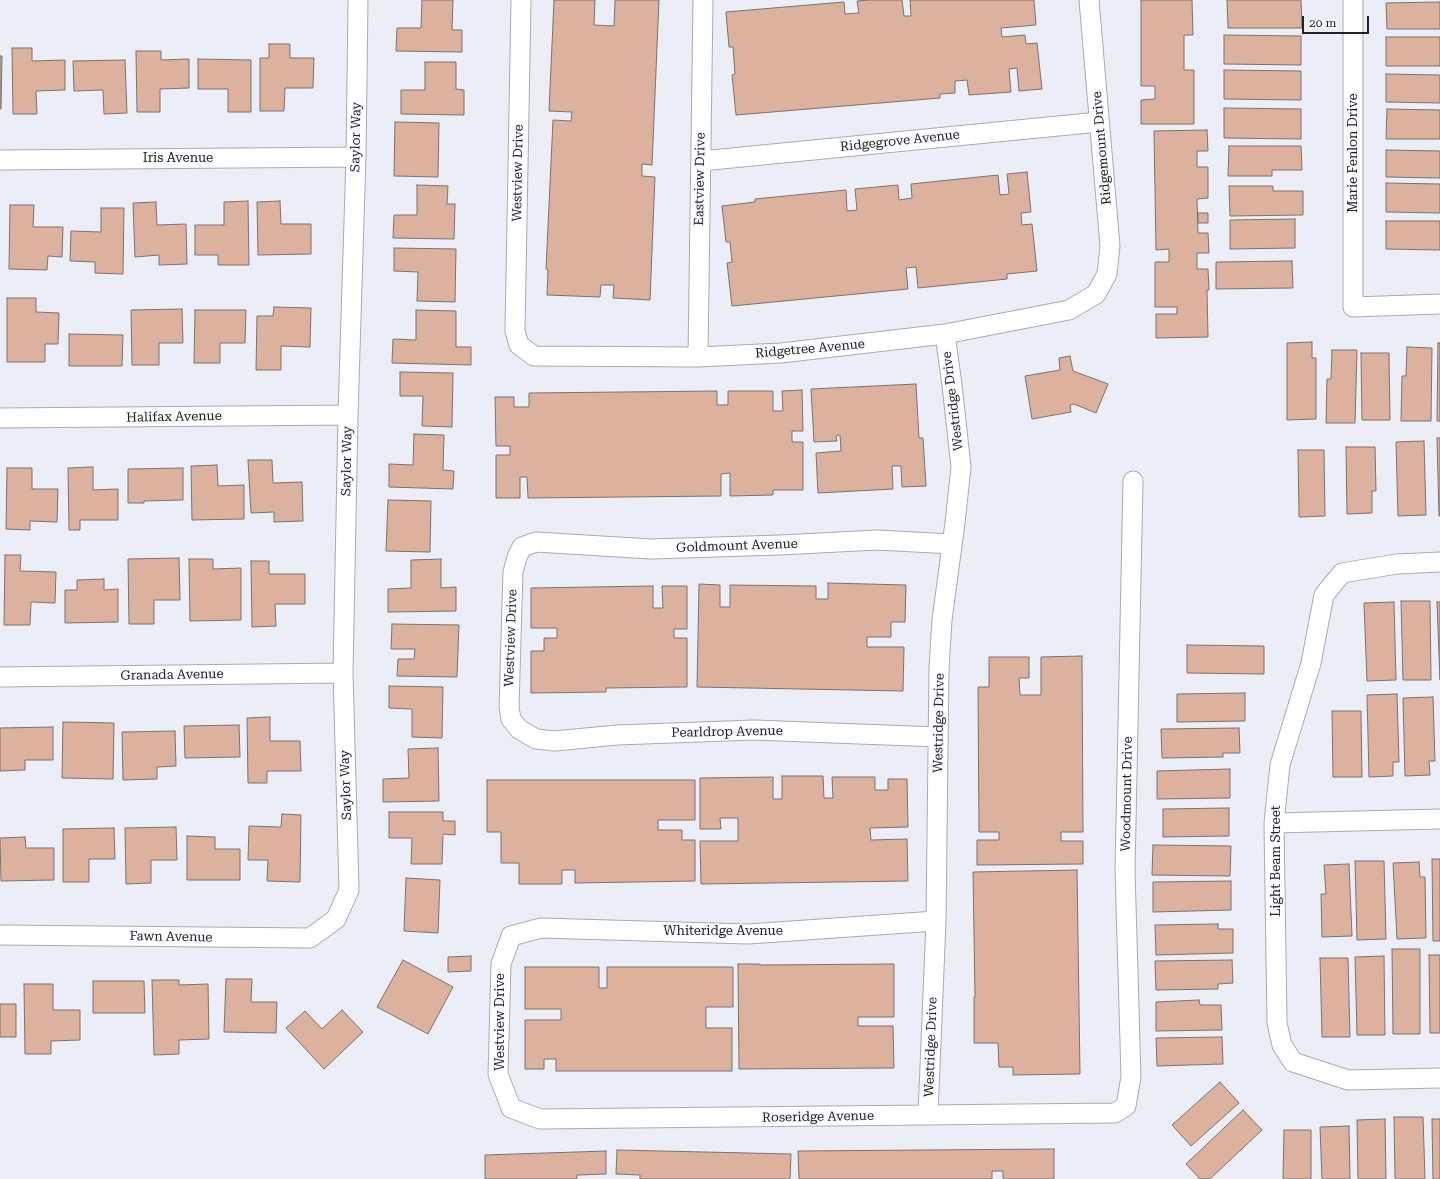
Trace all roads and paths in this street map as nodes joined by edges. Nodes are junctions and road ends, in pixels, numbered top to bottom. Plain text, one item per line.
1 (358, 0) edge
2 (520, 0) edge
3 (703, 0) edge
4 (1089, 0) edge
5 (1353, 0) edge
6 (1099, 122) junction
7 (356, 157) junction
8 (0, 160) edge
9 (701, 161) junction
10 (1096, 294) joint
11 (1440, 304) edge
12 (945, 334) junction
13 (519, 345) joint
14 (698, 357) junction
15 (348, 415) junction
16 (0, 418) edge
17 (1133, 481) dead end
18 (952, 544) junction
19 (522, 547) joint
20 (1440, 562) edge
21 (343, 672) junction
22 (0, 677) edge
23 (519, 729) joint
24 (938, 737) junction
25 (1440, 819) edge
26 (1274, 823) junction
27 (336, 919) joint
28 (936, 921) junction
29 (0, 935) edge
30 (511, 936) joint
31 (1440, 1078) edge
32 (1126, 1106) joint
33 (510, 1108) joint
34 (928, 1116) junction

1 - 7 street, Saylor Way
2 - 13 street, Westview Drive
3 - 9 street, Eastview Drive
4 - 6 street, Ridgemount Drive
5 - 11 street, Marie Fenlon Drive
6 - 9 street, Ridgegrove Avenue
6 - 10 street, Ridgemount Drive
7 - 8 street, Iris Avenue
7 - 15 street, Saylor Way
9 - 14 street, Eastview Drive
10 - 12 street, Ridgetree Avenue
12 - 14 street, Ridgetree Avenue
12 - 18 street, Westridge Drive
13 - 14 street, Ridgetree Avenue
15 - 16 street, Halifax Avenue
15 - 21 street, Saylor Way
17 - 32 street, Woodmount Drive
18 - 19 street, Goldmount Avenue
18 - 24 street, Westridge Drive
19 - 23 street, Westview Drive
20 - 26 street, Light Beam Street
21 - 22 street, Granada Avenue
21 - 27 street, Saylor Way
23 - 24 street, Pearldrop Avenue
24 - 28 street, Westridge Drive
25 - 26 street
26 - 31 street, Light Beam Street
27 - 29 street, Fawn Avenue
28 - 30 street, Whiteridge Avenue
28 - 34 street, Westridge Drive
30 - 33 street, Westview Drive
32 - 34 street, Roseridge Avenue
33 - 34 street, Roseridge Avenue

